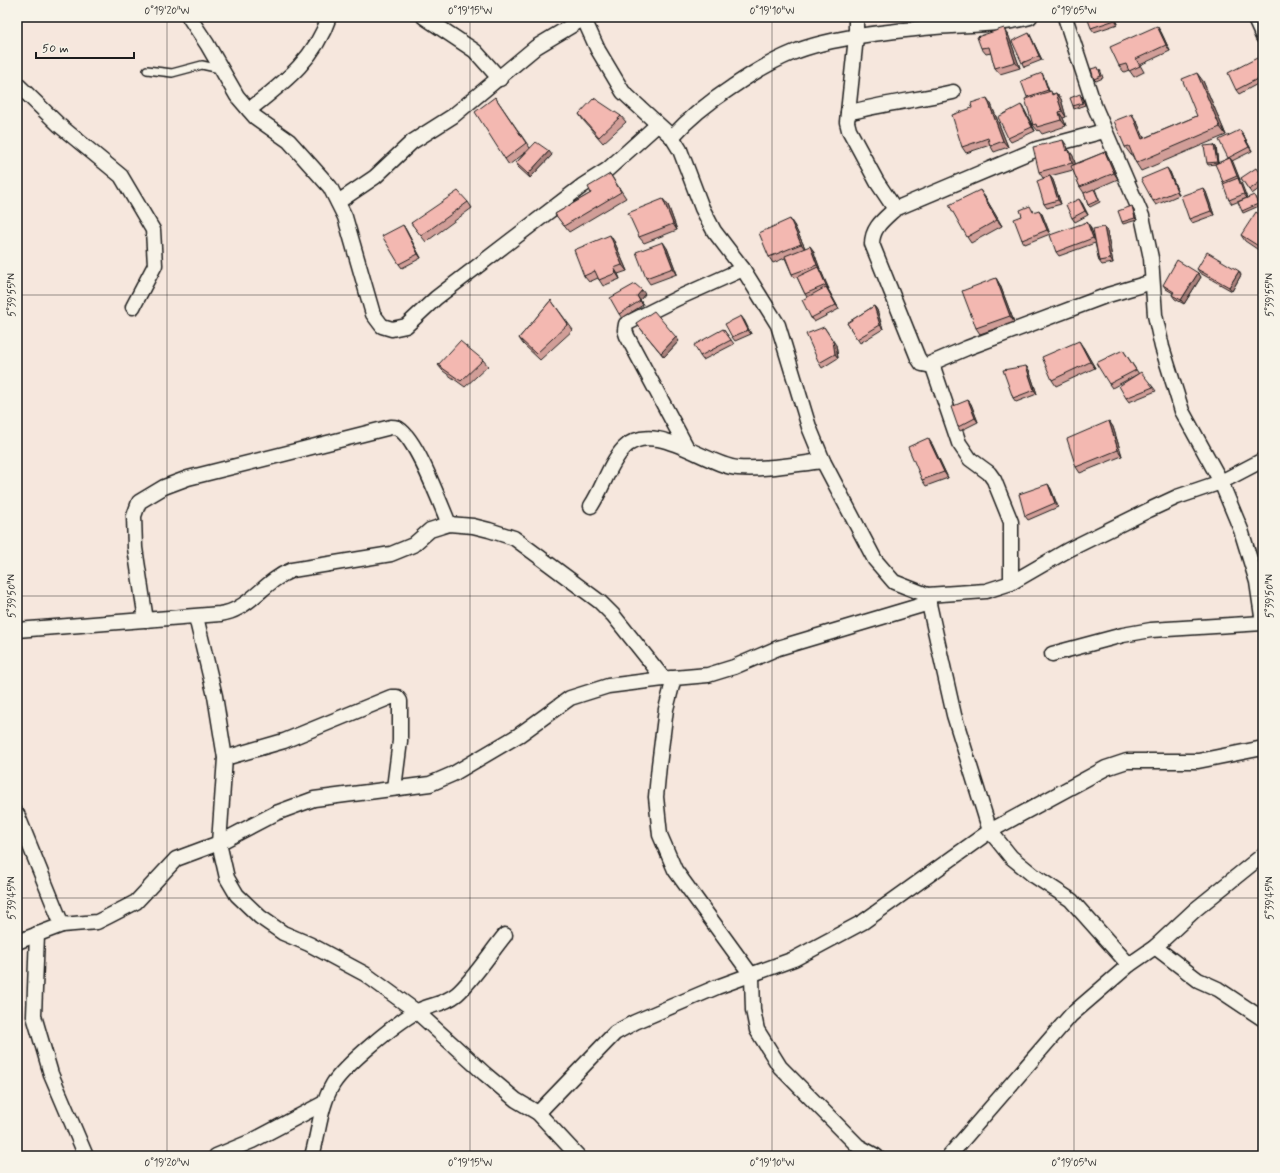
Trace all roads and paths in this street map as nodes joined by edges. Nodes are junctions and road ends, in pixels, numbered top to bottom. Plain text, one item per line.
1 (189, 17) edge
2 (329, 17) edge
3 (424, 17) edge
4 (856, 17) edge
5 (1030, 17) edge
6 (1065, 17) edge
7 (1254, 17) edge
8 (584, 18) edge
9 (1263, 37) edge
10 (856, 38) junction
11 (221, 69) junction
12 (147, 70) dead end
13 (500, 78) junction
14 (17, 84) edge
15 (953, 92) dead end
16 (249, 110) junction
17 (848, 113) junction
18 (657, 125) junction
19 (1104, 131) junction
20 (672, 137) junction
21 (338, 202) junction
22 (894, 209) junction
23 (744, 269) junction
24 (1152, 282) junction
25 (133, 307) dead end
26 (932, 364) junction
27 (687, 448) junction
28 (823, 460) junction
29 (1263, 460) edge
30 (1221, 482) junction
31 (591, 506) dead end
32 (449, 524) junction
33 (1011, 583) junction
34 (928, 599) junction
35 (196, 617) junction
36 (146, 620) junction
37 (1263, 623) edge
38 (17, 630) edge
39 (1052, 654) dead end
40 (669, 679) junction
41 (1263, 748) edge
42 (225, 758) junction
43 (394, 788) junction
44 (17, 814) edge
45 (990, 831) junction
46 (219, 843) junction
47 (1263, 855) edge
48 (62, 925) junction
49 (37, 934) junction
50 (505, 935) dead end
51 (17, 942) edge
52 (1155, 947) junction
53 (1129, 966) junction
54 (752, 976) junction
55 (417, 1012) junction
56 (1263, 1019) edge
57 (324, 1103) junction
58 (538, 1113) junction
59 (86, 1156) edge
60 (216, 1156) edge
61 (312, 1156) edge
62 (578, 1156) edge
63 (876, 1156) edge
64 (949, 1156) edge

1 - 11 street
2 - 16 street
3 - 13 street
4 - 10 street
5 - 10 street
6 - 19 street
7 - 9 street
8 - 13 street
8 - 18 street
10 - 17 street
10 - 20 street
11 - 12 lane
11 - 16 street
13 - 21 street
14 - 25 street
15 - 17 street
16 - 21 street
17 - 22 street
18 - 20 street
18 - 21 street
19 - 22 street
19 - 24 street
20 - 23 street
22 - 26 street
23 - 27 street
23 - 28 street
24 - 26 street
24 - 30 street
26 - 33 street
27 - 28 street
27 - 31 street
28 - 34 street
29 - 30 street
30 - 33 street
30 - 37 street
32 - 35 street
32 - 36 street
32 - 40 street
33 - 34 street
34 - 40 street
34 - 45 street
35 - 36 street
35 - 42 street
36 - 38 street
37 - 39 street
40 - 43 street
40 - 54 street
41 - 45 street
42 - 43 street
42 - 46 street
43 - 46 street
44 - 48 street
45 - 53 street
45 - 54 street
46 - 48 street
46 - 55 street
47 - 52 street
48 - 49 street
49 - 51 street
49 - 59 street
50 - 55 street
52 - 53 street
52 - 56 street
53 - 64 street
54 - 58 street
54 - 63 street
55 - 57 street
55 - 58 street
57 - 60 street
57 - 61 street
58 - 62 street

